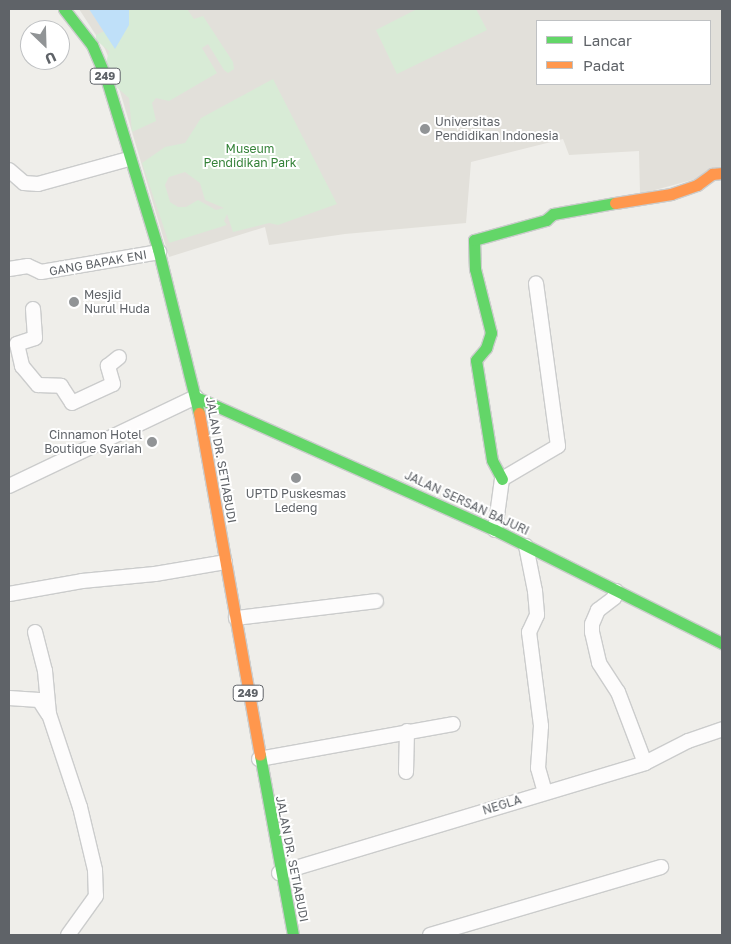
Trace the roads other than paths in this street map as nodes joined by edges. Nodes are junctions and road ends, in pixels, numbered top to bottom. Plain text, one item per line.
1 (64, 9) edge
2 (128, 159) junction
3 (9, 170) edge
4 (722, 173) edge
5 (158, 252) junction
6 (9, 269) edge
7 (536, 283) dead end
8 (33, 309) dead end
9 (119, 357) dead end
10 (196, 397) junction
11 (502, 479) junction
12 (9, 486) edge
13 (495, 530) junction
14 (526, 546) junction
15 (225, 562) junction
16 (616, 591) junction
17 (9, 594) edge
18 (376, 601) dead end
19 (236, 618) junction
20 (35, 632) dead end
21 (722, 643) edge
22 (9, 698) edge
23 (49, 714) junction
24 (453, 724) dead end
25 (722, 729) edge
26 (407, 731) junction
27 (259, 759) junction
28 (646, 763) junction
29 (406, 772) dead end
30 (545, 792) junction
31 (660, 867) dead end
32 (279, 873) junction
33 (68, 935) edge
34 (293, 935) edge
35 (430, 935) edge

1 - 2 main road, JALAN DR. SETIABUDI / 249
2 - 3 street
2 - 5 main road, JALAN DR. SETIABUDI / 249
4 - 11 main road
5 - 6 street, GANG BAPAK ENI
5 - 10 main road, JALAN DR. SETIABUDI / 249
7 - 11 street
8 - 9 street
10 - 12 street
10 - 13 main road, JALAN SERSAN BAJURI
10 - 15 main road, JALAN DR. SETIABUDI / 249
11 - 13 street
13 - 14 main road, JALAN SERSAN BAJURI
14 - 16 main road, JALAN SERSAN BAJURI
14 - 30 street
15 - 17 street
15 - 19 main road, JALAN DR. SETIABUDI / 249
16 - 21 main road, JALAN SERSAN BAJURI
16 - 28 street
18 - 19 street
19 - 27 main road, JALAN DR. SETIABUDI / 249
20 - 23 street
22 - 23 street
23 - 33 street
24 - 26 street
25 - 28 street, NEGLA
26 - 27 street
26 - 29 street
27 - 32 main road, JALAN DR. SETIABUDI / 249
28 - 30 street, NEGLA
30 - 32 street, NEGLA
31 - 35 street
32 - 34 main road, JALAN DR. SETIABUDI / 249

